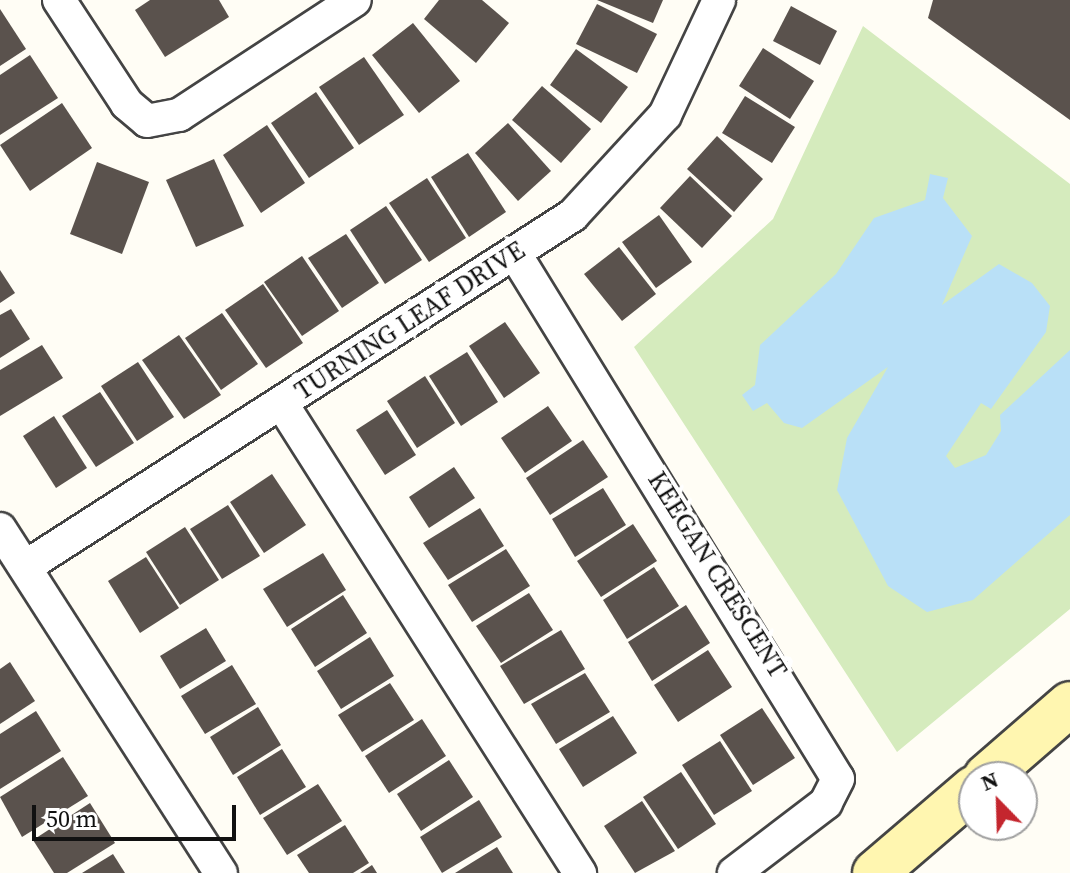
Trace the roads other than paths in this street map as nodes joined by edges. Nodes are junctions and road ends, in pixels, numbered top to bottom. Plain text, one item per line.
1 (59, 0) edge
2 (355, 0) edge
3 (719, 0) edge
4 (515, 254) junction
5 (282, 404) junction
6 (0, 529) edge
7 (25, 567) junction
8 (1070, 704) edge
9 (1004, 761) edge
10 (958, 802) edge
11 (221, 873) edge
12 (580, 873) edge
13 (734, 873) edge
14 (875, 873) edge

1 - 2 street
3 - 4 street, TURNING LEAF DRIVE
4 - 5 street, TURNING LEAF DRIVE
4 - 13 street, KEEGAN CRESCENT
5 - 7 street, TURNING LEAF DRIVE
5 - 12 street
6 - 7 street
7 - 11 street
8 - 9 main road
10 - 14 main road

